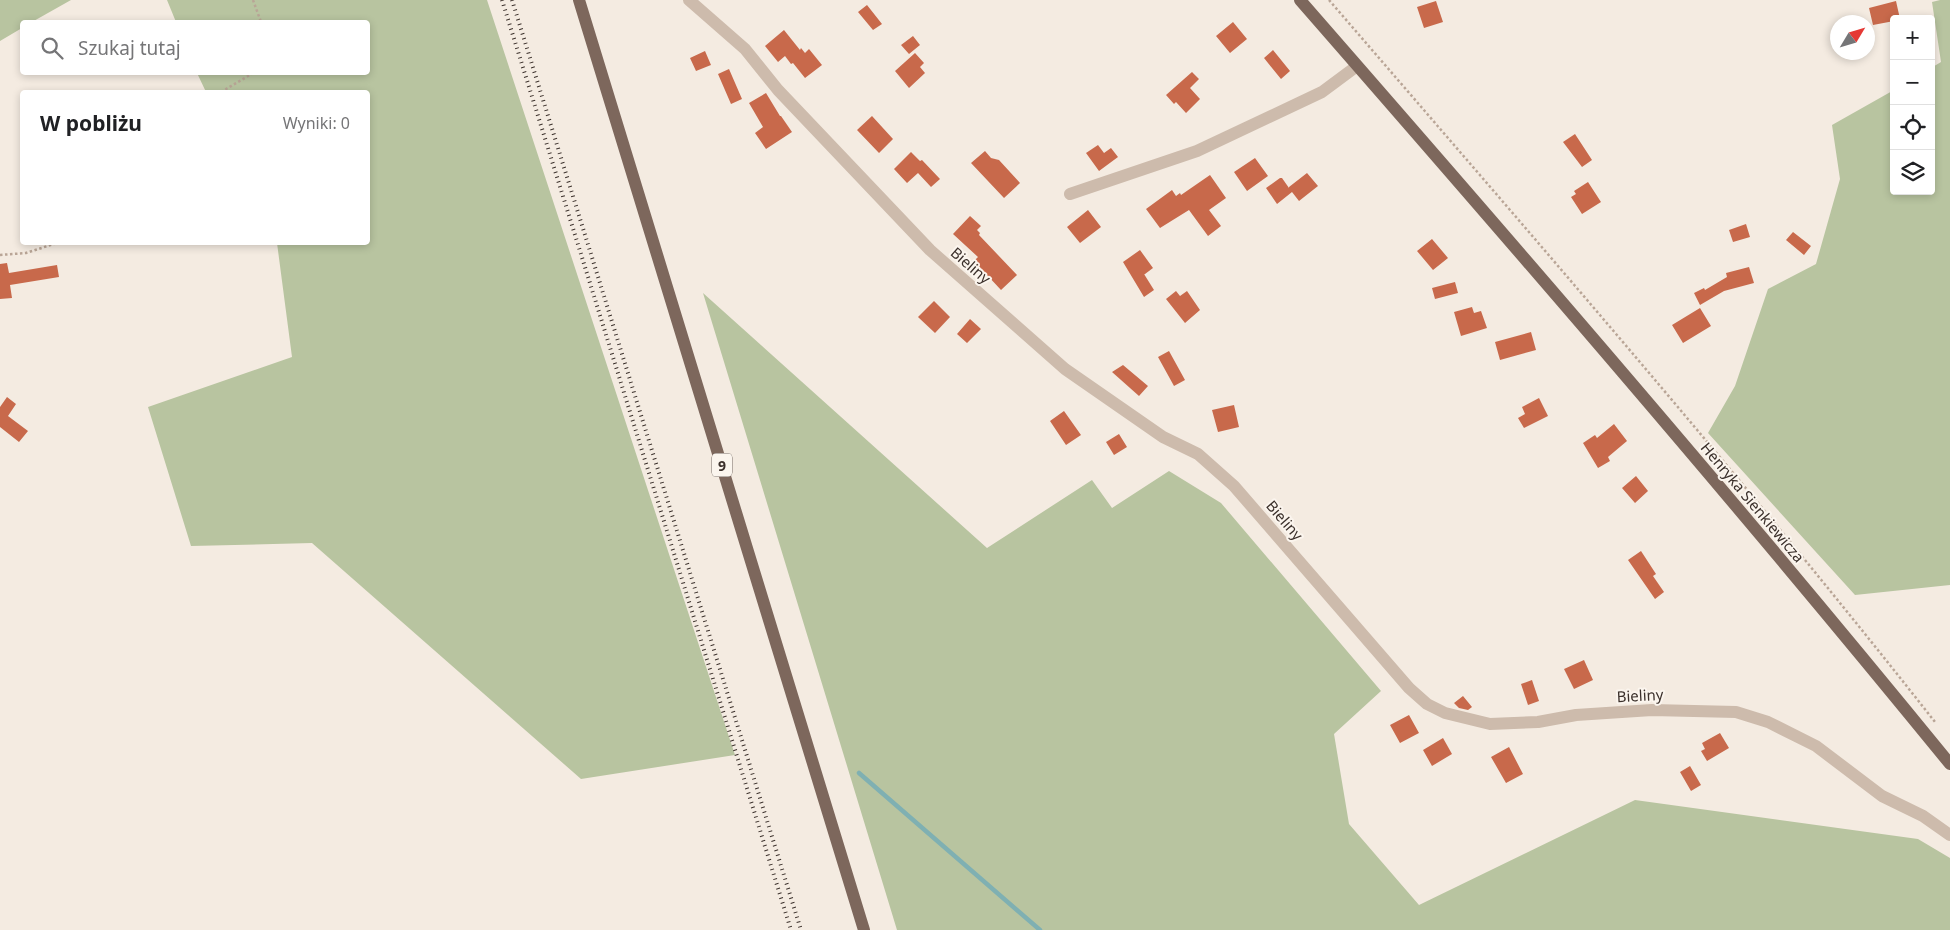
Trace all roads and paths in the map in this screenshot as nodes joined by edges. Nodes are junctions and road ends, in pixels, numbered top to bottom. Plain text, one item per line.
1 (252, 0) edge
2 (579, 0) edge
3 (689, 0) edge
4 (1300, 0) edge
5 (1329, 0) edge
6 (259, 20) edge
7 (1357, 66) junction
8 (250, 75) edge
9 (224, 90) edge
10 (1070, 194) dead end
11 (51, 245) edge
12 (0, 255) edge
13 (1938, 726) dead end
14 (1950, 764) edge
15 (1950, 835) edge
16 (864, 930) edge

1 - 6 path
2 - 16 main road, 9
3 - 15 street, Bieliny
4 - 7 main road, Henryka Sienkiewicza
5 - 13 path
7 - 10 street
7 - 14 main road, Henryka Sienkiewicza
8 - 9 path
11 - 12 path

